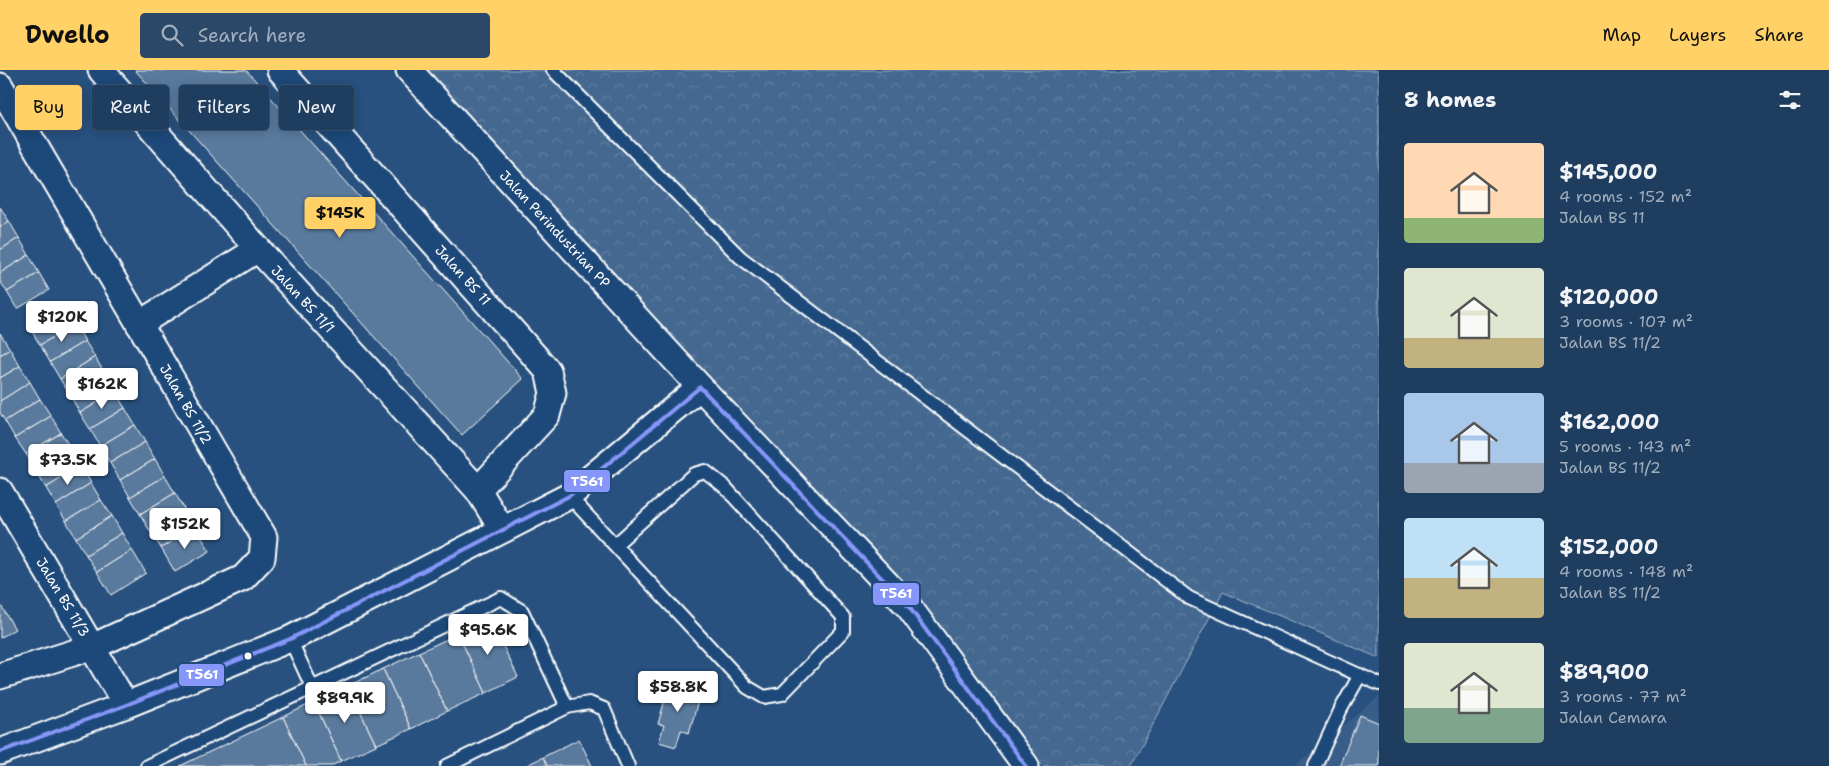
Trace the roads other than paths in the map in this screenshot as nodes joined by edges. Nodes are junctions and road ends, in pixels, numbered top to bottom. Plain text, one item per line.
1 (101, 70) edge
2 (280, 70) edge
3 (409, 70) edge
4 (553, 70) edge
5 (0, 86) edge
6 (258, 250) junction
7 (139, 324) junction
8 (700, 387) junction
9 (478, 490) junction
10 (0, 491) edge
11 (569, 496) junction
12 (502, 529) junction
13 (615, 545) junction
14 (290, 639) junction
15 (92, 647) junction
16 (1360, 675) junction
17 (0, 676) edge
18 (1379, 684) edge
19 (313, 689) junction
20 (126, 705) junction
21 (567, 707) junction
22 (0, 752) edge
23 (146, 766) edge
24 (447, 766) edge
25 (628, 766) edge
26 (1026, 766) edge
27 (1315, 766) edge

1 - 6 street, Jalan BS 11/1
2 - 9 street, Jalan BS 11
3 - 8 street, Jalan Perindustrian PP
4 - 16 lane
5 - 7 street, Jalan BS 11/2
6 - 7 street
6 - 9 street, Jalan BS 11/1
7 - 15 street, Jalan BS 11/2
8 - 11 street
8 - 26 street, Jalan Perindustrian PP
9 - 12 street, Jalan BS 11/1
10 - 15 street, Jalan BS 11/3
11 - 12 street
11 - 13 lane
12 - 14 street
13 - 13 lane
14 - 19 lane
14 - 20 street
15 - 17 street, Jalan BS 11/2
15 - 20 street, Jalan BS 11/3
16 - 18 lane
16 - 27 lane
19 - 21 lane
19 - 23 lane
20 - 22 street
21 - 24 lane
21 - 25 lane

